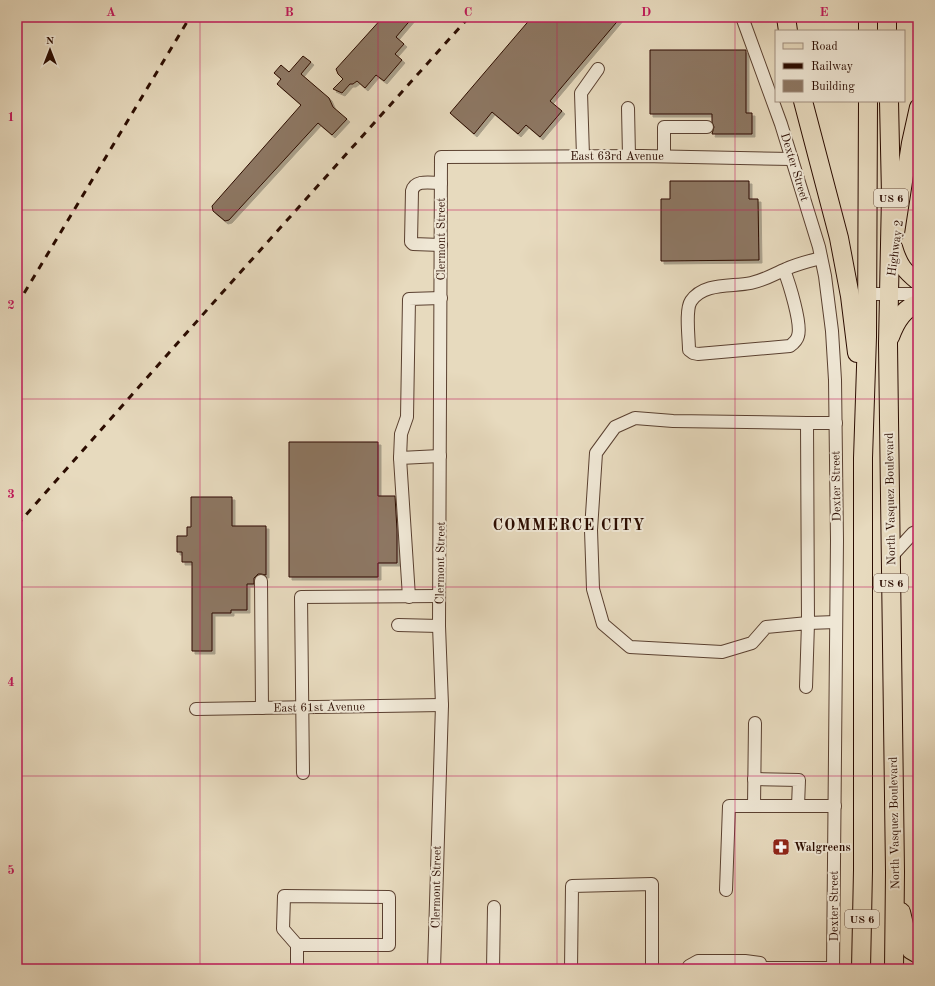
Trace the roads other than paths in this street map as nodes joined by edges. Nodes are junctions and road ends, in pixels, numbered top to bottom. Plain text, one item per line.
1 (742, 17) edge
2 (786, 17) edge
3 (868, 17) edge
4 (887, 17) edge
5 (788, 30) edge
6 (868, 30) edge
7 (887, 30) edge
8 (598, 69) dead end
9 (803, 102) edge
10 (868, 102) edge
11 (889, 102) edge
12 (918, 107) edge
13 (628, 108) dead end
14 (707, 128) dead end
15 (583, 156) junction
16 (629, 156) junction
17 (664, 156) junction
18 (441, 157) joint
19 (792, 159) junction
20 (441, 183) junction
21 (441, 245) junction
22 (894, 247) junction
23 (821, 258) junction
24 (784, 270) junction
25 (918, 282) edge
26 (882, 294) junction
27 (918, 294) edge
28 (441, 298) junction
29 (918, 304) edge
30 (888, 344) junction
31 (807, 423) junction
32 (836, 423) junction
33 (440, 456) junction
34 (400, 458) junction
35 (864, 458) junction
36 (918, 531) edge
37 (890, 557) junction
38 (261, 581) dead end
39 (409, 596) junction
40 (439, 596) junction
41 (836, 622) junction
42 (808, 623) junction
43 (398, 625) dead end
44 (439, 626) junction
45 (806, 687) dead end
46 (442, 705) junction
47 (303, 707) junction
48 (262, 708) junction
49 (196, 709) dead end
50 (755, 723) dead end
51 (304, 773) dead end
52 (754, 779) junction
53 (754, 806) junction
54 (798, 806) junction
55 (835, 806) junction
56 (895, 872) junction
57 (726, 890) dead end
58 (494, 907) dead end
59 (297, 945) junction
60 (918, 954) edge
61 (833, 968) edge
62 (297, 969) edge
63 (434, 969) edge
64 (493, 969) edge
65 (571, 969) edge
66 (652, 969) edge
67 (688, 969) edge
68 (861, 969) edge
69 (894, 969) edge

1 - 19 street, Dexter Street
2 - 5 highway
3 - 6 highway
4 - 7 highway
8 - 15 street
9 - 35 highway
10 - 35 highway, North Vasquez Boulevard / US 6
11 - 26 highway, North Vasquez Boulevard / US 6
12 - 22 main road, Highway 2
13 - 16 street
14 - 17 street
15 - 16 street, East 63rd Avenue
15 - 18 street, East 63rd Avenue
16 - 17 street, East 63rd Avenue
17 - 19 street, East 63rd Avenue
18 - 20 street, Clermont Street
19 - 23 street, Dexter Street
20 - 21 street, Clermont Street
20 - 21 street
21 - 28 street, Clermont Street
22 - 25 main road
22 - 26 main road, Highway 2
23 - 24 street
23 - 32 street, Dexter Street
24 - 24 street
26 - 27 street
26 - 30 highway, North Vasquez Boulevard / US 6
28 - 33 street, Clermont Street
28 - 34 street
29 - 30 highway
30 - 37 highway, North Vasquez Boulevard / US 6
31 - 32 street
31 - 42 street
31 - 42 street
32 - 41 street, Dexter Street
33 - 34 street
33 - 40 street, Clermont Street
34 - 39 street
35 - 68 highway, North Vasquez Boulevard / US 6
36 - 37 street
37 - 56 highway, North Vasquez Boulevard / US 6
38 - 48 street
39 - 40 street
39 - 47 street
40 - 44 street, Clermont Street
41 - 42 street
41 - 55 street, Dexter Street
42 - 45 street
43 - 44 street
44 - 46 street, Clermont Street
46 - 47 street, East 61st Avenue
46 - 63 street, Clermont Street
47 - 48 street, East 61st Avenue
47 - 51 street
48 - 49 street, East 61st Avenue
50 - 52 street
52 - 53 street
52 - 54 street
53 - 54 street
53 - 57 street
54 - 55 street
55 - 61 street, Dexter Street
56 - 60 highway
56 - 69 highway, North Vasquez Boulevard / US 6
58 - 64 street
59 - 59 street
59 - 62 street
61 - 67 street
65 - 66 street

